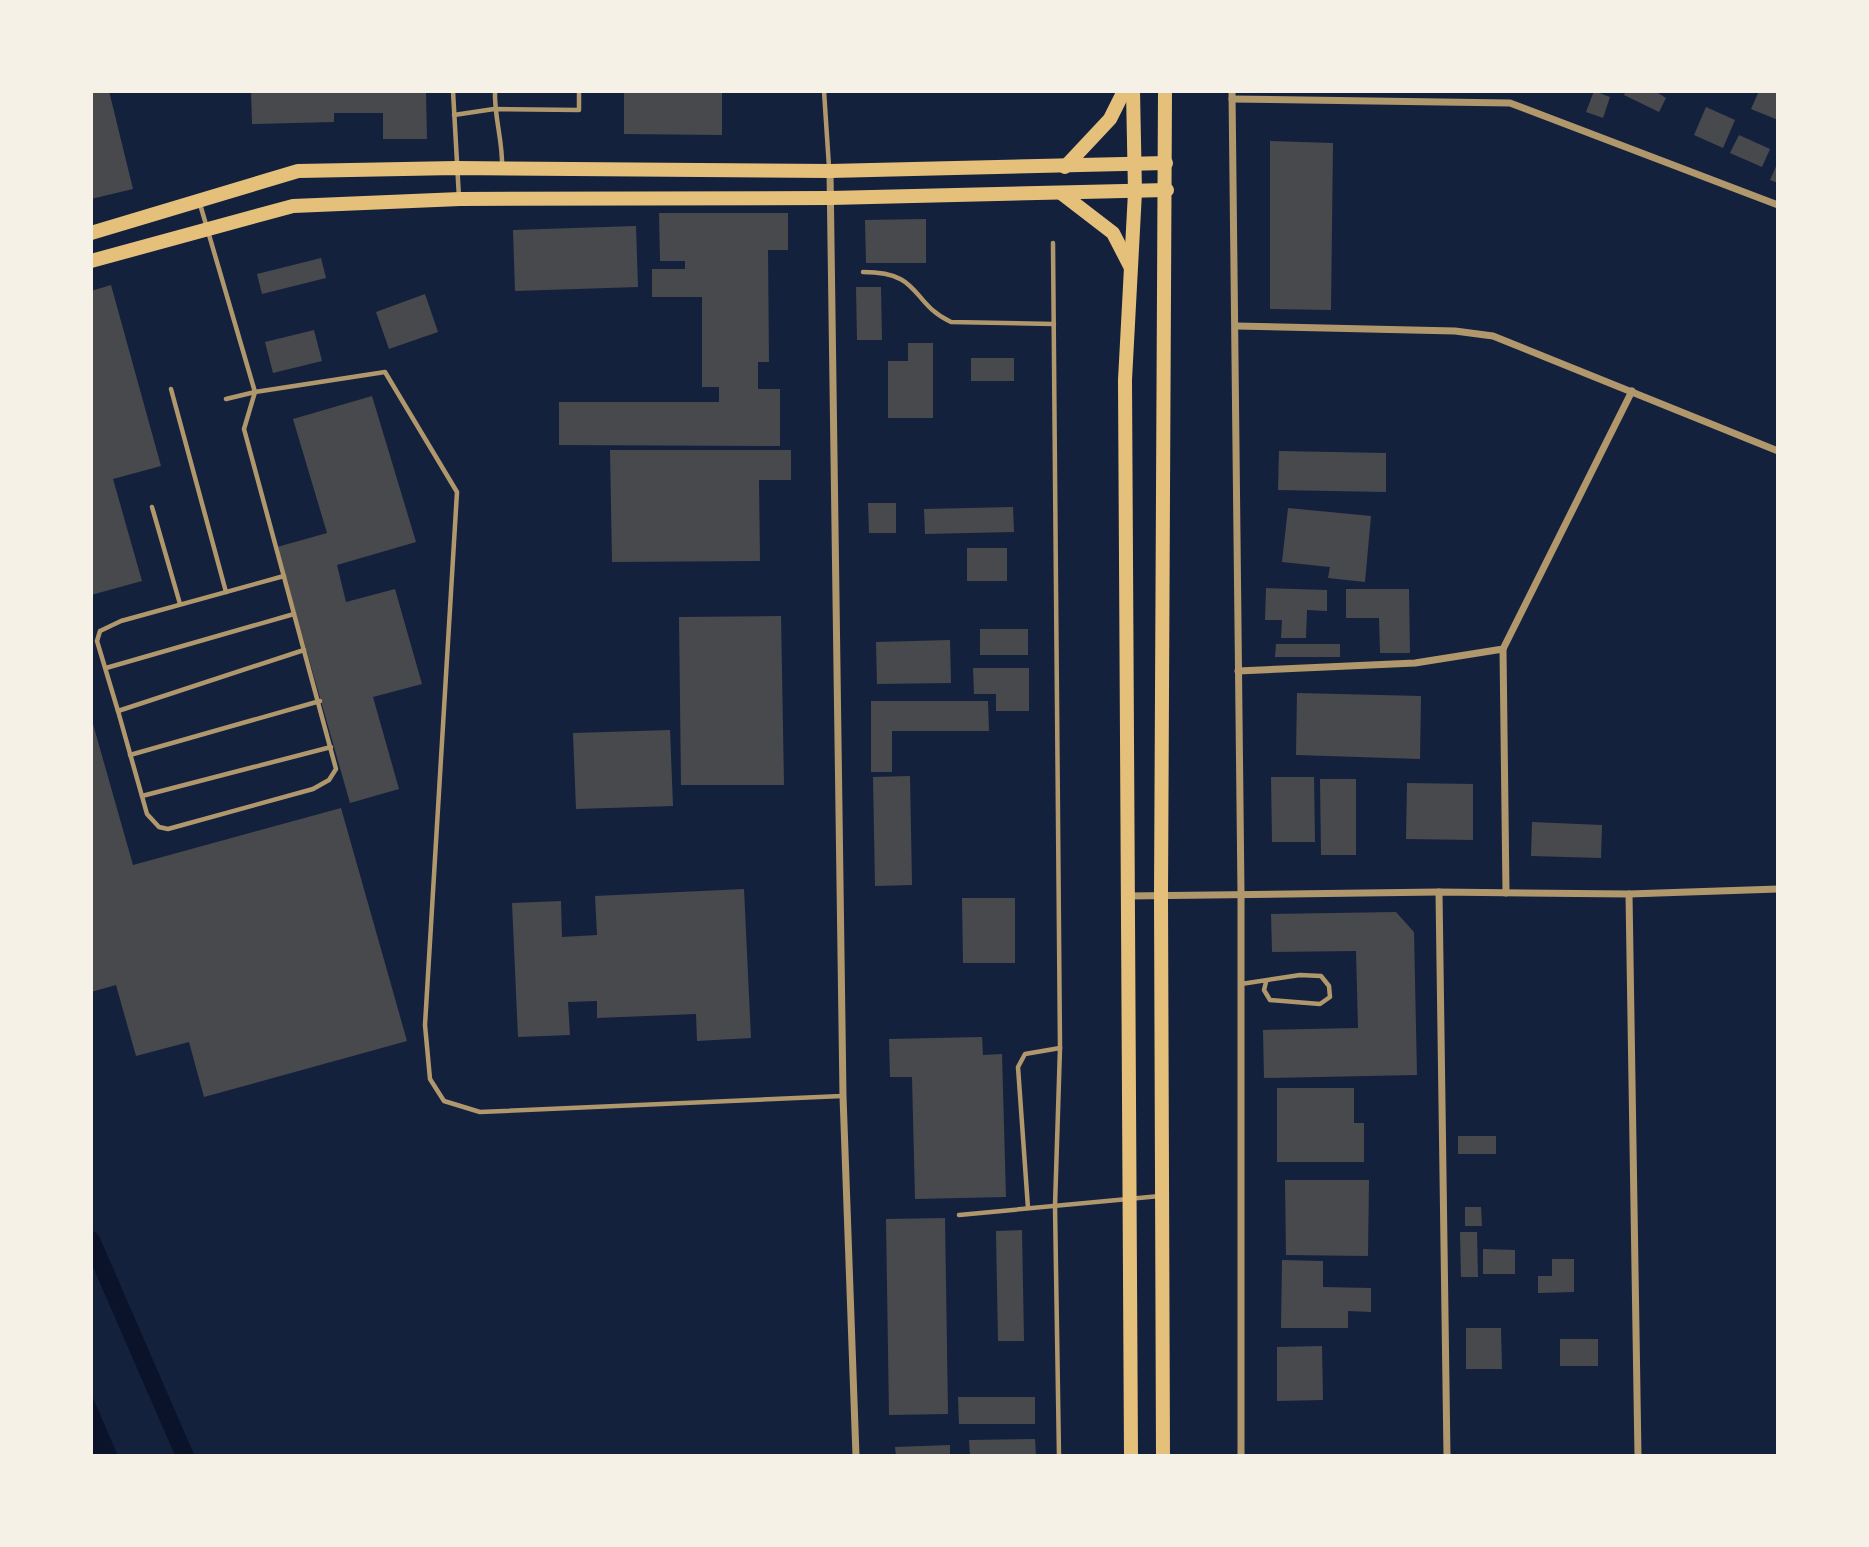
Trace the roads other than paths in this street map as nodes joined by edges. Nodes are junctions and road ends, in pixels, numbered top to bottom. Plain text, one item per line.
1 (453, 91) edge
2 (495, 91) edge
3 (579, 91) edge
4 (824, 91) edge
5 (1124, 91) edge
6 (1133, 91) edge
7 (1165, 91) edge
8 (1232, 95) edge
9 (494, 109) junction
10 (454, 115) junction
11 (1166, 163) junction
12 (1135, 165) junction
13 (1065, 167) junction
14 (456, 168) junction
15 (502, 168) junction
16 (830, 171) junction
17 (1167, 190) junction
18 (1135, 192) junction
19 (1061, 193) junction
20 (830, 198) junction
21 (460, 199) junction
22 (199, 200) junction
23 (1778, 205) edge
24 (209, 228) junction
25 (91, 233) edge
26 (1054, 243) dead end
27 (91, 260) edge
28 (1131, 267) junction
29 (863, 272) dead end
30 (1054, 324) junction
31 (1236, 326) junction
32 (171, 389) dead end
33 (1632, 391) junction
34 (256, 392) junction
35 (226, 400) dead end
36 (1778, 451) edge
37 (152, 507) dead end
38 (284, 576) junction
39 (226, 592) junction
40 (180, 604) junction
41 (294, 614) junction
42 (1503, 649) junction
43 (304, 650) junction
44 (106, 668) junction
45 (1238, 671) junction
46 (320, 701) junction
47 (118, 711) junction
48 (331, 747) junction
49 (130, 755) junction
50 (142, 796) junction
51 (1778, 889) edge
52 (1241, 892) junction
53 (1439, 892) junction
54 (1506, 893) junction
55 (1629, 894) junction
56 (1127, 896) junction
57 (1161, 896) junction
58 (1266, 982) junction
59 (1241, 984) junction
60 (1060, 1048) junction
61 (843, 1096) junction
62 (1162, 1196) junction
63 (1129, 1200) junction
64 (1055, 1206) junction
65 (1028, 1208) junction
66 (959, 1215) dead end
67 (856, 1456) edge
68 (1059, 1456) edge
69 (1131, 1456) edge
70 (1163, 1456) edge
71 (1241, 1456) edge
72 (1447, 1456) edge
73 (1638, 1456) edge

1 - 10 lane
2 - 9 lane
3 - 9 lane
4 - 16 lane
5 - 13 main road
6 - 12 main road
7 - 11 main road
8 - 23 street
8 - 31 street
9 - 10 lane
9 - 15 lane
10 - 14 lane
11 - 12 main road
11 - 17 main road
12 - 13 main road
12 - 18 main road
13 - 16 main road
14 - 15 main road
14 - 21 lane
14 - 22 main road
15 - 16 main road
16 - 20 street
17 - 18 main road
17 - 57 main road
18 - 19 main road
18 - 28 main road
19 - 20 main road
19 - 28 main road
20 - 21 main road
20 - 61 street
21 - 24 main road
22 - 24 lane
22 - 25 main road
24 - 27 main road
24 - 34 lane
26 - 30 lane
28 - 56 main road
29 - 30 lane
30 - 60 lane
31 - 33 street
31 - 45 street
32 - 39 lane
33 - 36 street
33 - 42 street
34 - 35 lane
34 - 38 lane
34 - 61 lane
37 - 40 lane
38 - 39 lane
38 - 41 lane
39 - 40 lane
40 - 44 lane
41 - 43 lane
41 - 44 lane
42 - 45 street
42 - 54 street
43 - 46 lane
43 - 47 lane
44 - 47 lane
45 - 52 street
46 - 48 lane
46 - 49 lane
47 - 49 lane
48 - 50 lane
48 - 50 lane
49 - 50 lane
51 - 55 street
52 - 53 street
52 - 57 street
52 - 59 street
53 - 54 street
53 - 72 street
54 - 55 street
55 - 73 street
56 - 57 street
56 - 63 main road
57 - 62 main road
58 - 58 lane
58 - 59 lane
59 - 71 street
60 - 64 lane
60 - 65 lane
61 - 67 street
62 - 63 lane
62 - 70 main road
63 - 64 lane
63 - 69 main road
64 - 65 lane
64 - 68 lane
65 - 66 lane

